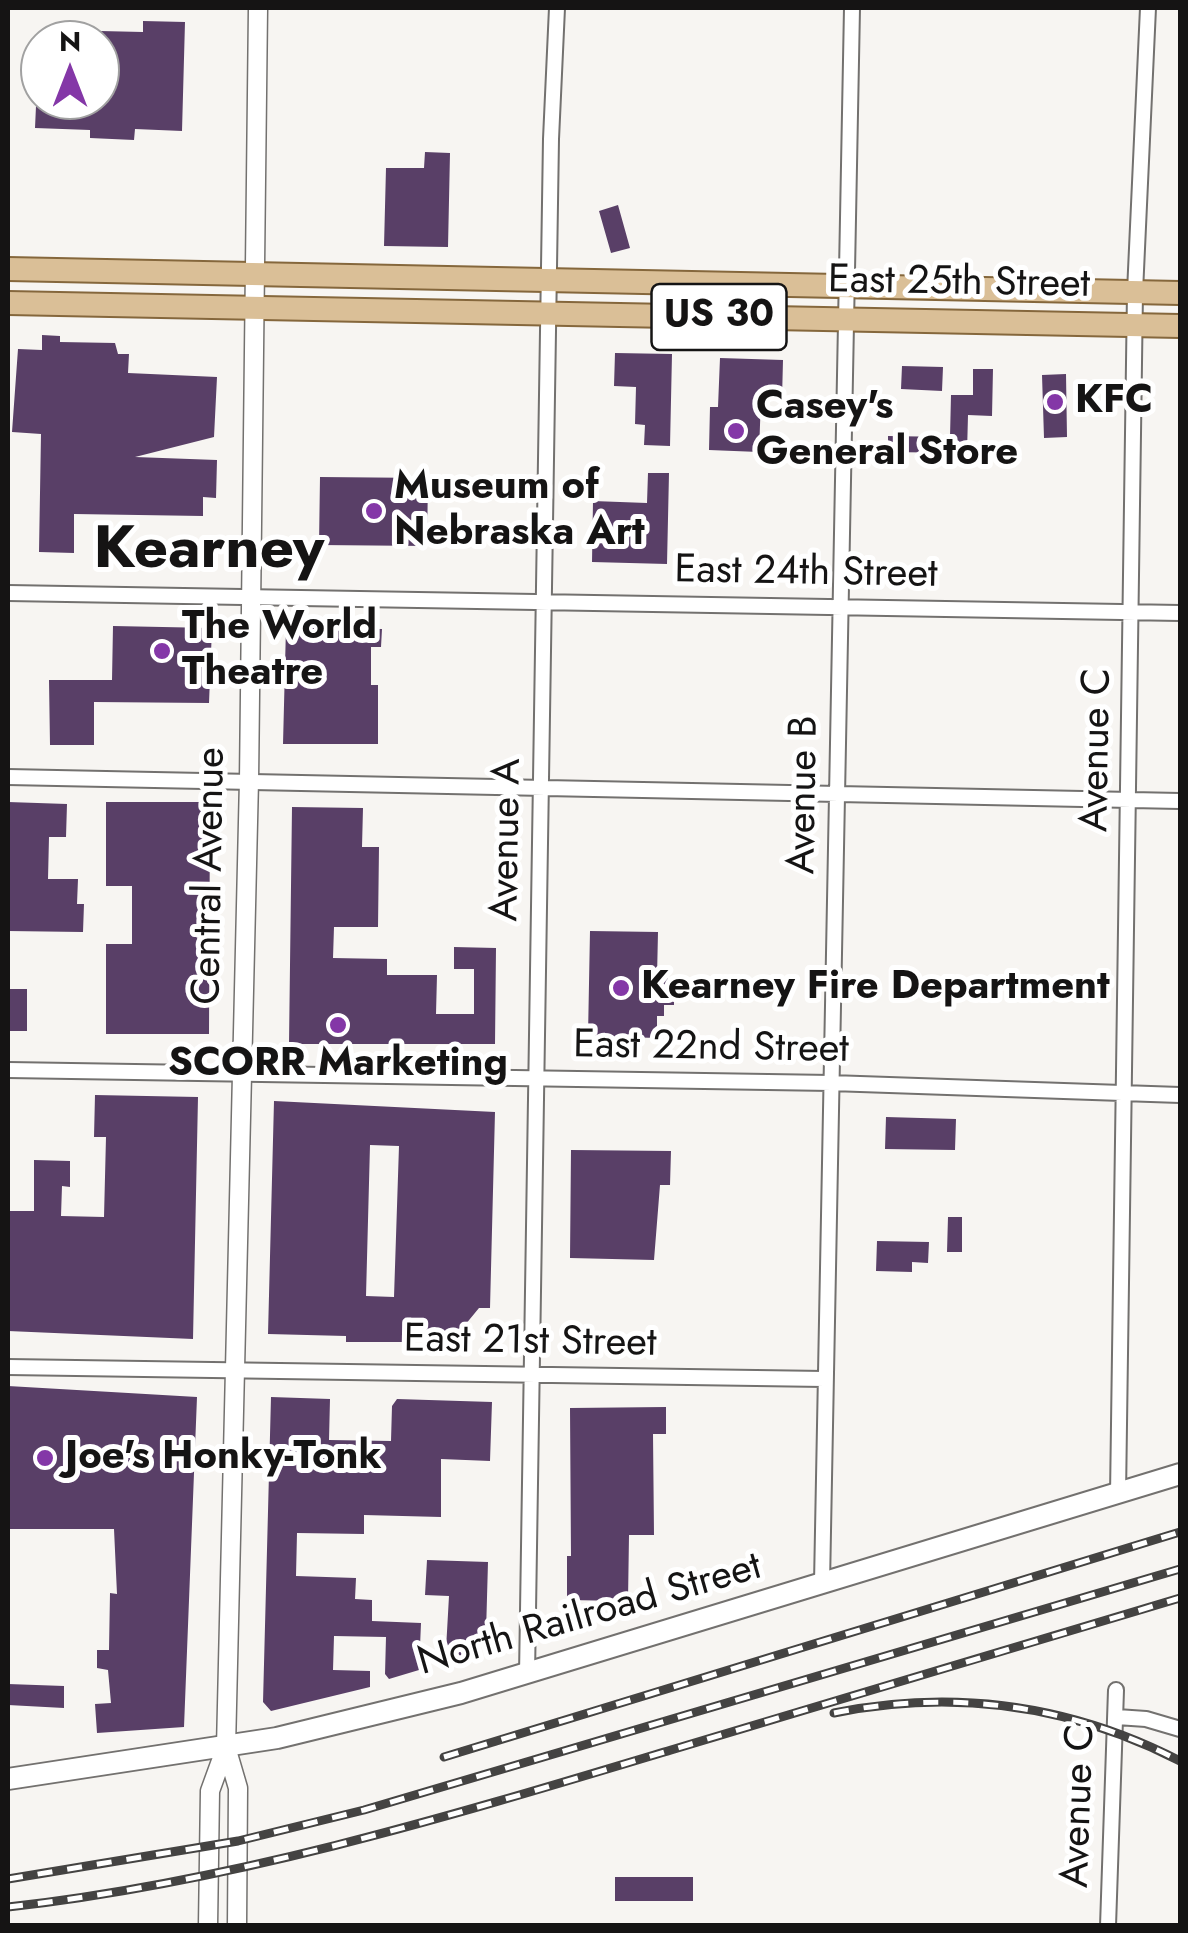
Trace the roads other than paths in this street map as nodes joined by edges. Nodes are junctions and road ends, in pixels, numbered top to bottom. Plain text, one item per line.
1 (258, 8) edge
2 (557, 8) edge
3 (852, 8) edge
4 (1148, 8) edge
5 (8, 269) edge
6 (257, 276) junction
7 (548, 280) junction
8 (847, 285) junction
9 (1135, 292) junction
10 (1180, 293) edge
11 (8, 303) edge
12 (257, 308) junction
13 (548, 314) junction
14 (847, 319) junction
15 (1135, 326) junction
16 (1180, 326) edge
17 (8, 593) edge
18 (251, 597) junction
19 (544, 602) junction
20 (841, 606) junction
21 (1132, 612) junction
22 (1180, 613) edge
23 (8, 776) edge
24 (249, 780) junction
25 (541, 788) junction
26 (838, 792) junction
27 (1130, 800) junction
28 (1180, 801) edge
29 (8, 1070) edge
30 (240, 1073) junction
31 (536, 1077) junction
32 (830, 1084) junction
33 (1125, 1095) junction
34 (1180, 1095) edge
35 (8, 1367) edge
36 (236, 1372) junction
37 (532, 1375) junction
38 (824, 1379) junction
39 (1180, 1474) edge
40 (1118, 1494) junction
41 (822, 1584) junction
42 (528, 1674) junction
43 (1116, 1690) dead end
44 (1117, 1717) junction
45 (1180, 1729) edge
46 (226, 1747) junction
47 (8, 1780) edge
48 (208, 1926) edge
49 (237, 1926) edge
50 (1108, 1926) edge

1 - 6 street, Central Avenue
2 - 7 street, Avenue A
3 - 8 street, Avenue B
4 - 9 street, Avenue C
5 - 6 main road, US 30
6 - 7 main road, East 25th Street / US 30
6 - 12 street, Central Avenue
7 - 8 main road, East 25th Street / US 30
7 - 13 street, Avenue A
8 - 9 main road, East 25th Street / US 30
8 - 14 street, Avenue B
9 - 10 main road, East 25th Street / US 30
9 - 15 street, Avenue C
11 - 12 main road, US 30
12 - 13 main road, East 25th Street / US 30
12 - 18 street, Central Avenue
13 - 14 main road, East 25th Street / US 30
13 - 19 street, Avenue A
14 - 15 main road, East 25th Street / US 30
14 - 20 street, Avenue B
15 - 16 main road, East 25th Street / US 30
15 - 21 street, Avenue C
17 - 18 street, East 24th Street
18 - 19 street, East 24th Street
18 - 24 street, Central Avenue
19 - 20 street, East 24th Street
19 - 25 street, Avenue A
20 - 21 street, East 24th Street
20 - 26 street, Avenue B
21 - 22 street, East 24th Street
21 - 27 street, Avenue C
23 - 24 street
24 - 25 street
24 - 30 street, Central Avenue
25 - 26 street
25 - 31 street, Avenue A
26 - 27 street
26 - 32 street, Avenue B
27 - 28 street
27 - 33 street, Avenue C
29 - 30 street, East 22nd Street
30 - 31 street, East 22nd Street
30 - 36 street, Central Avenue
31 - 32 street, East 22nd Street
31 - 37 street, Avenue A
32 - 33 street, East 22nd Street
32 - 38 street, Avenue B
33 - 34 street, East 22nd Street
33 - 40 street, Avenue C
35 - 36 street, East 21st Street
36 - 37 street, East 21st Street
36 - 46 street, Central Avenue
37 - 38 street, East 21st Street
37 - 42 street, Avenue A
38 - 41 street, Avenue B
39 - 40 main road, North Railroad Street
40 - 41 main road, North Railroad Street
41 - 42 main road, North Railroad Street
42 - 46 main road, North Railroad Street
43 - 44 street, Avenue C
44 - 45 street
44 - 50 street, Avenue C
46 - 47 main road, North Railroad Street
46 - 48 street, Central Avenue
46 - 49 street, Central Avenue

